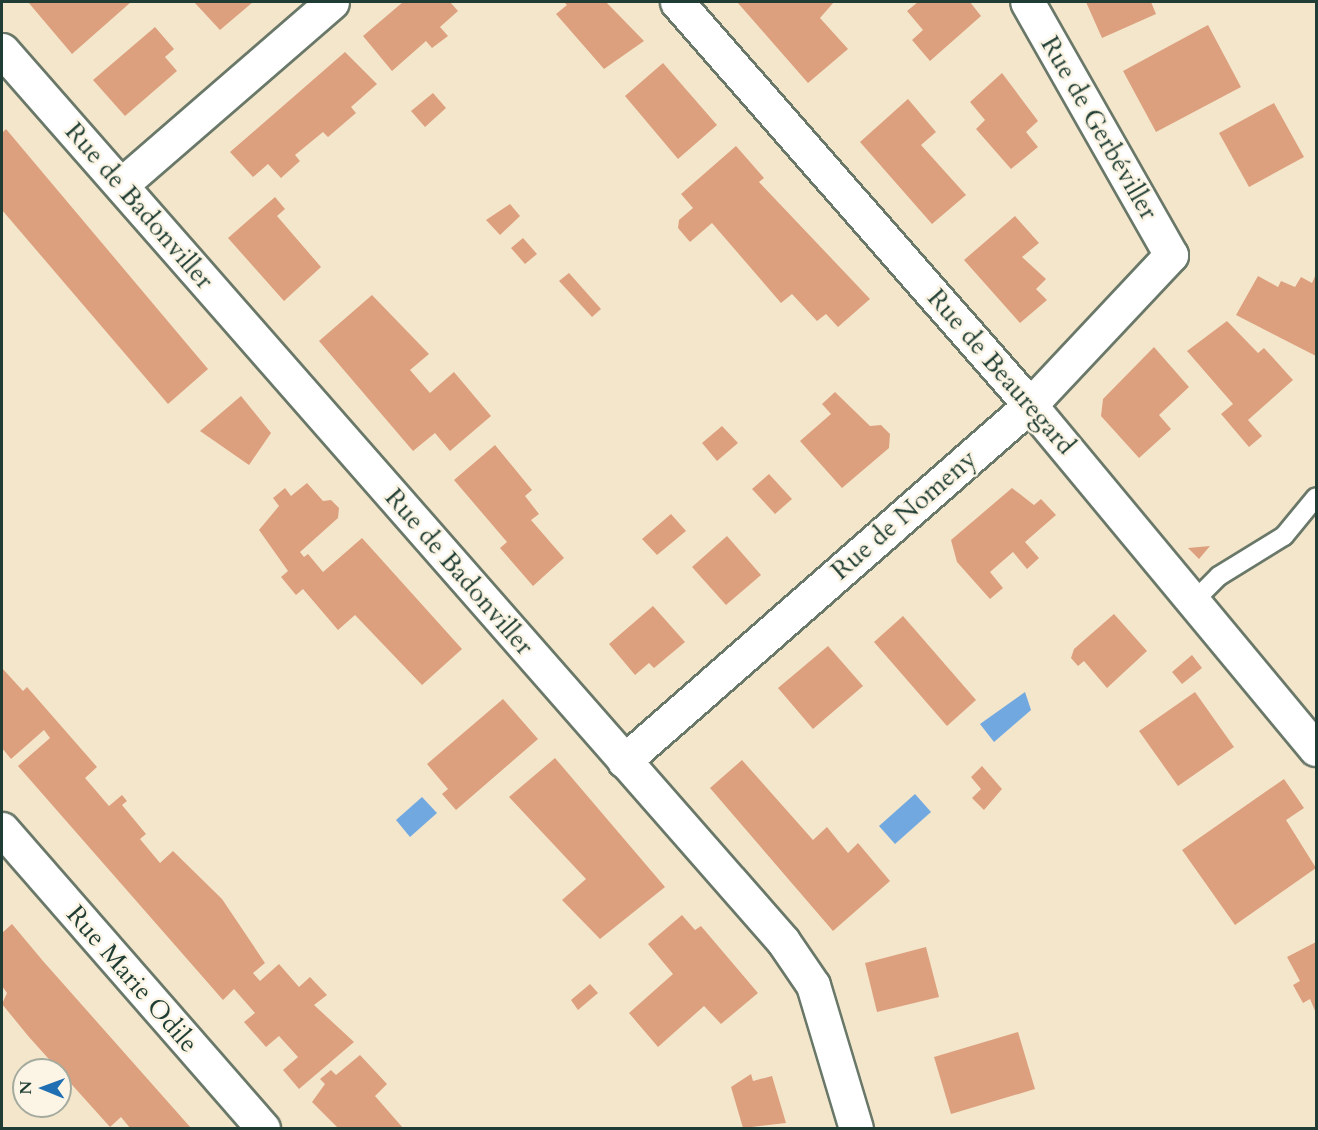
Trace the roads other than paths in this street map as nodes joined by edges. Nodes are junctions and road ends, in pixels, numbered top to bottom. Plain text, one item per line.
1 (332, 2) edge
2 (677, 2) edge
3 (1027, 2) edge
4 (2, 50) edge
5 (121, 185) junction
6 (1171, 255) joint
7 (1030, 405) junction
8 (1317, 497) edge
9 (1195, 600) junction
10 (1317, 749) edge
11 (624, 761) junction
12 (2, 829) edge
13 (263, 1128) edge
14 (856, 1128) edge

1 - 5 street
2 - 7 street, Rue de Beauregard
3 - 6 street, Rue de Gerbéviller
4 - 5 street, Rue de Badonviller
5 - 11 street, Rue de Badonviller
6 - 7 street, Rue de Nomeny
7 - 9 street, Rue de Beauregard
7 - 11 street, Rue de Nomeny
8 - 9 lane
9 - 10 street, Rue de Beauregard
11 - 14 street, Rue de Badonviller
12 - 13 street, Rue Marie Odile

